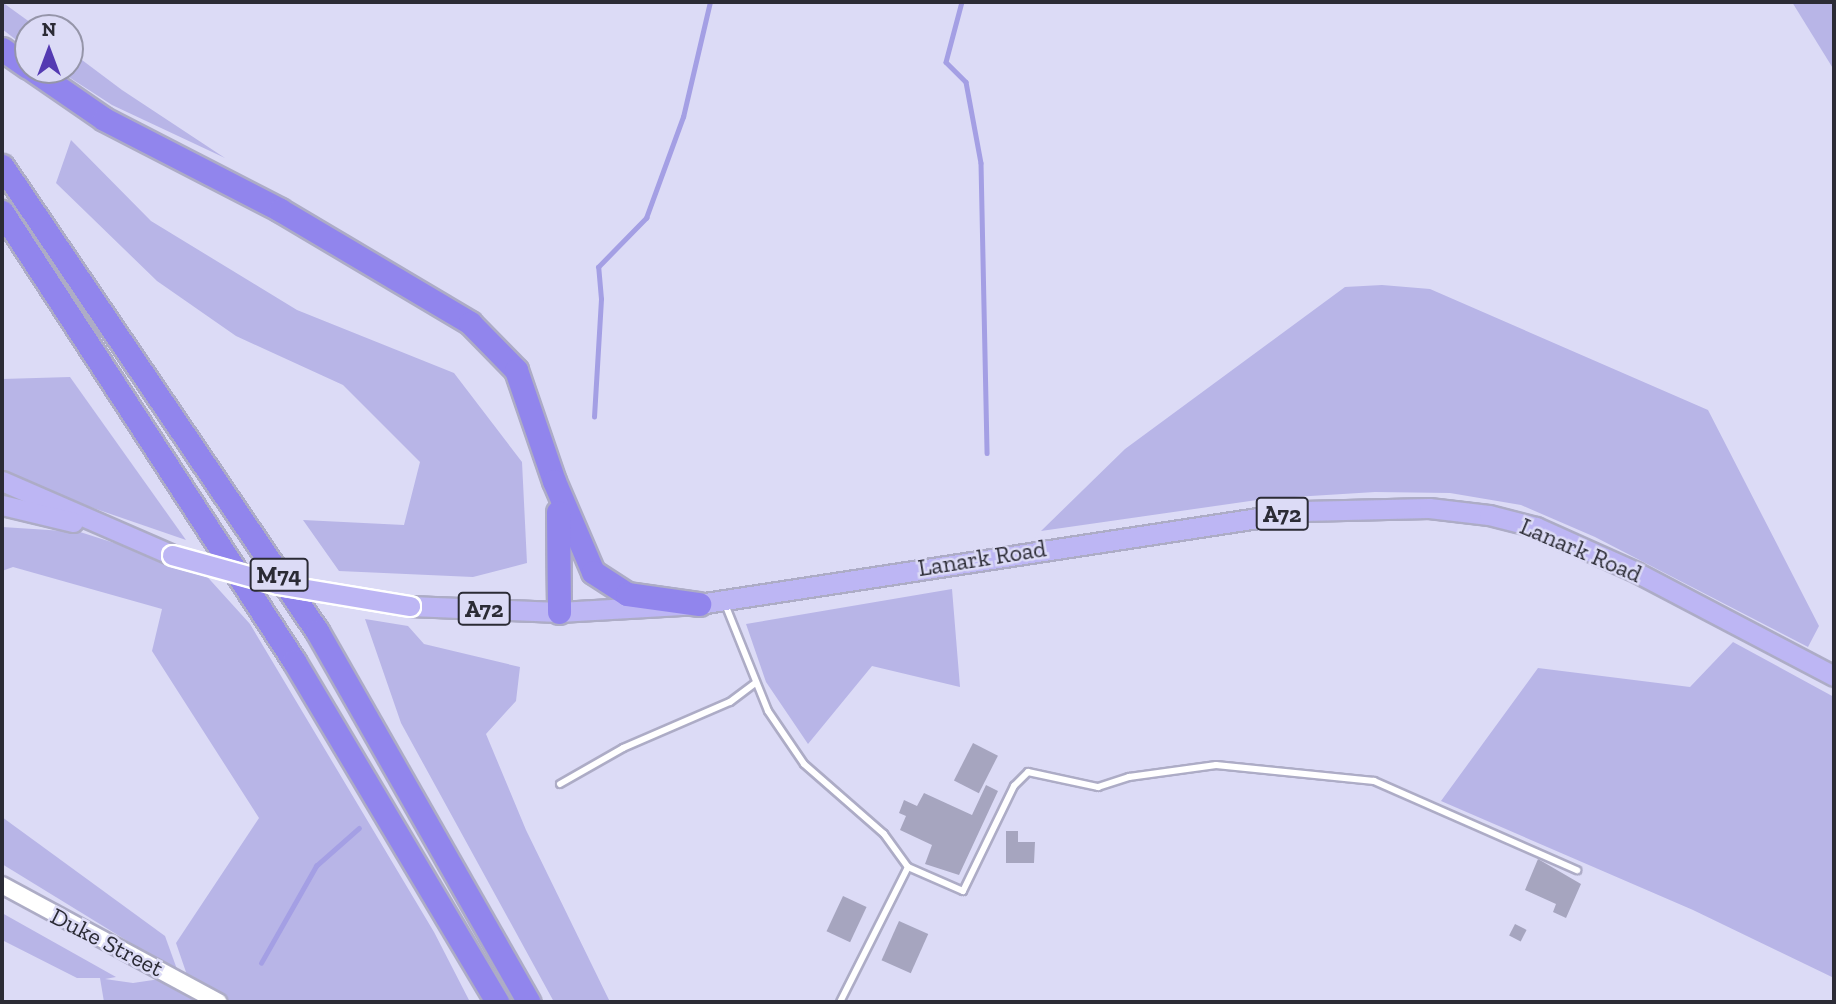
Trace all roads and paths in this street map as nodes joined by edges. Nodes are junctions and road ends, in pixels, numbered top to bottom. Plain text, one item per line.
1 (53, 84) edge
2 (2, 166) edge
3 (2, 212) edge
4 (2, 481) edge
5 (554, 481) junction
6 (6, 509) edge
7 (104, 529) junction
8 (723, 600) junction
9 (699, 604) junction
10 (559, 612) junction
11 (1834, 676) edge
12 (755, 683) junction
13 (560, 784) dead end
14 (908, 867) junction
15 (1577, 870) dead end
16 (2, 884) edge
17 (218, 1002) edge
18 (497, 1002) edge
19 (529, 1002) edge
20 (840, 1002) edge

1 - 5 highway
2 - 19 highway, M74
3 - 18 highway, M74
4 - 7 main road, Lanark Road / A72
5 - 9 highway
5 - 10 highway
6 - 7 main road, Lanark Road / A72
7 - 10 main road, Lanark Road / A72, bridge
8 - 9 main road, Lanark Road / A72
8 - 11 main road, Lanark Road / A72
8 - 12 lane
9 - 10 main road, Lanark Road / A72
12 - 13 lane
12 - 14 lane
14 - 15 lane
14 - 20 lane
16 - 17 street, Duke Street

